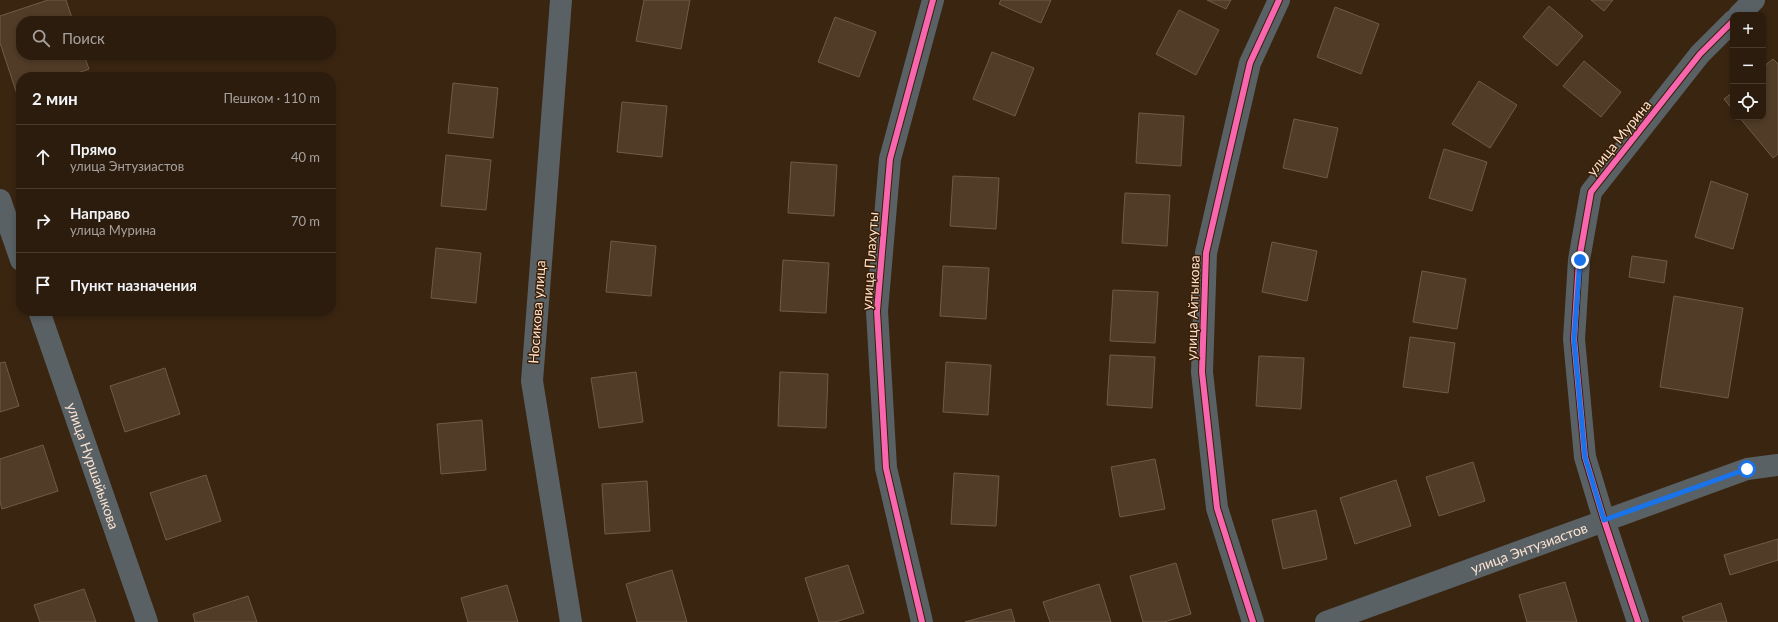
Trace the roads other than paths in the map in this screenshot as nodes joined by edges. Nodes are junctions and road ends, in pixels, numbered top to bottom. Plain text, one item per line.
1 (561, 0) edge
2 (933, 0) edge
3 (1279, 0) edge
4 (1754, 0) edge
5 (1742, 12) edge
6 (1730, 24) edge
7 (0, 200) edge
8 (16, 246) edge
9 (41, 316) edge
10 (1778, 465) edge
11 (1604, 520) junction
12 (147, 622) edge
13 (571, 622) edge
14 (922, 622) edge
15 (1253, 622) edge
16 (1326, 622) edge
17 (1638, 622) edge

1 - 13 street, Носикова улица
2 - 14 street, улица Плахуты
3 - 15 street, улица Айтыкова
4 - 5 street
6 - 11 street, улица Мурина
7 - 8 street
9 - 12 street, улица Нуршайыкова
10 - 11 street, улица Энтузиастов
11 - 16 street, улица Энтузиастов
11 - 17 street, улица Мурина

